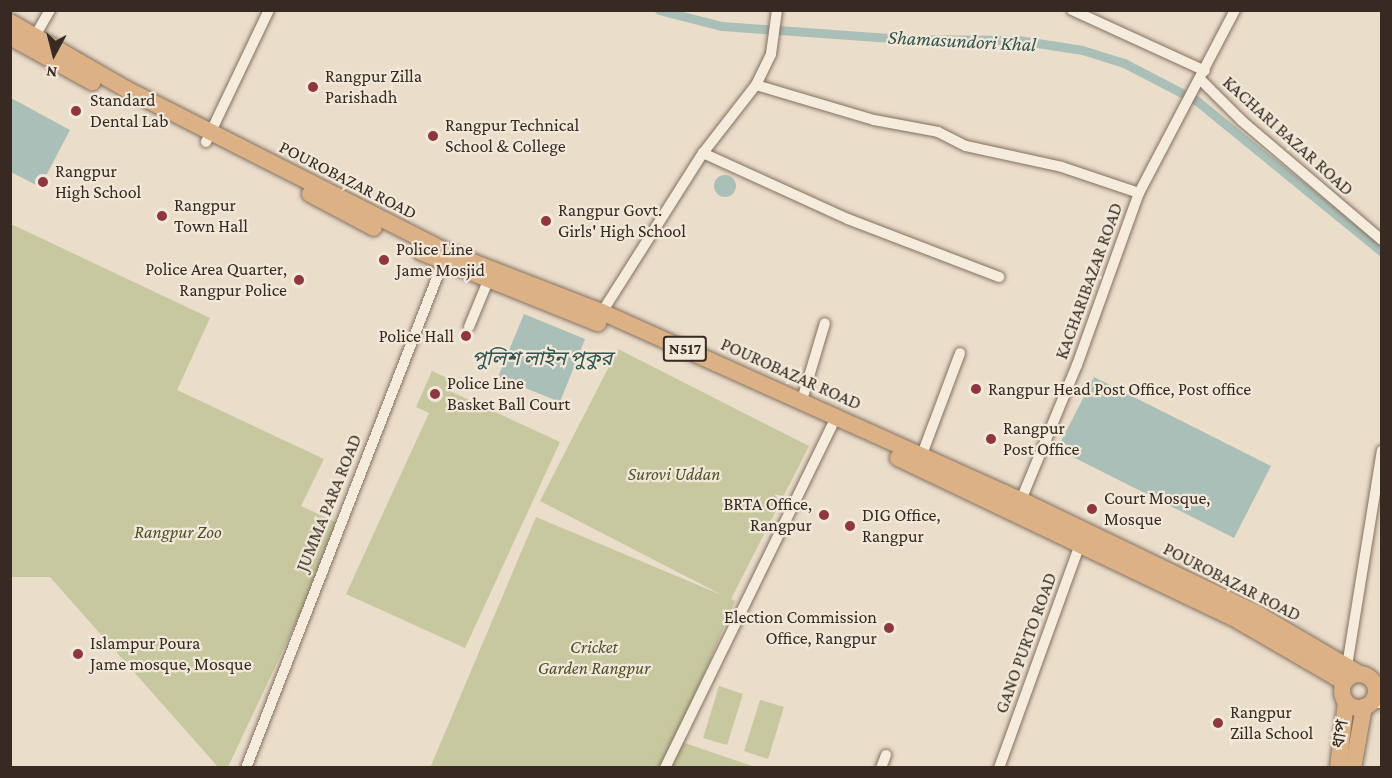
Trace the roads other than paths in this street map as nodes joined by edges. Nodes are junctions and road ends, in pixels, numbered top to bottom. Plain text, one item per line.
1 (50, 10) edge
2 (777, 10) edge
3 (1072, 10) edge
4 (1235, 10) edge
5 (264, 12) edge
6 (10, 22) edge
7 (35, 36) junction
8 (10, 37) edge
9 (1203, 76) junction
10 (756, 85) junction
11 (1242, 121) junction
12 (1234, 130) dead end
13 (208, 137) junction
14 (703, 153) junction
15 (1138, 193) junction
16 (1382, 240) edge
17 (445, 258) junction
18 (999, 276) dead end
19 (488, 281) junction
20 (602, 312) junction
21 (825, 323) dead end
22 (469, 327) dead end
23 (960, 353) dead end
24 (802, 400) junction
25 (832, 425) junction
26 (1382, 451) edge
27 (921, 457) junction
28 (1021, 500) junction
29 (1083, 538) junction
30 (1366, 688) edge
31 (886, 754) dead end
32 (246, 768) edge
33 (665, 768) edge
34 (881, 768) edge
35 (999, 768) edge
36 (1338, 768) edge
37 (1353, 768) edge

1 - 7 street
2 - 10 street
3 - 9 street
4 - 9 street, KACHARIBAZAR ROAD
5 - 13 street
6 - 7 highway, POUROBAZAR ROAD / N517
7 - 13 highway, POUROBAZAR ROAD / N517
8 - 13 highway, POUROBAZAR ROAD / N517
9 - 11 street, KACHARI BAZAR ROAD
9 - 15 street, KACHARIBAZAR ROAD
10 - 14 street
10 - 15 street
11 - 12 street
11 - 16 street, KACHARI BAZAR ROAD
13 - 17 highway, POUROBAZAR ROAD / N517
14 - 18 street
14 - 20 street
15 - 28 street, KACHARIBAZAR ROAD
17 - 19 highway, POUROBAZAR ROAD / N517
17 - 20 highway, POUROBAZAR ROAD / N517
17 - 32 street, JUMMA PARA ROAD
19 - 22 street
19 - 25 highway, POUROBAZAR ROAD / N517
20 - 24 highway, POUROBAZAR ROAD / N517
21 - 24 street
23 - 27 street
24 - 27 highway, POUROBAZAR ROAD / N517
25 - 29 highway, POUROBAZAR ROAD / N517
25 - 33 street
26 - 30 street
27 - 28 highway, POUROBAZAR ROAD / N517
28 - 29 highway, POUROBAZAR ROAD / N517
29 - 30 highway, POUROBAZAR ROAD / N517
29 - 35 street, GANO PURTO ROAD
30 - 36 highway, ধাপ
30 - 37 highway, ধাপ
31 - 34 street

